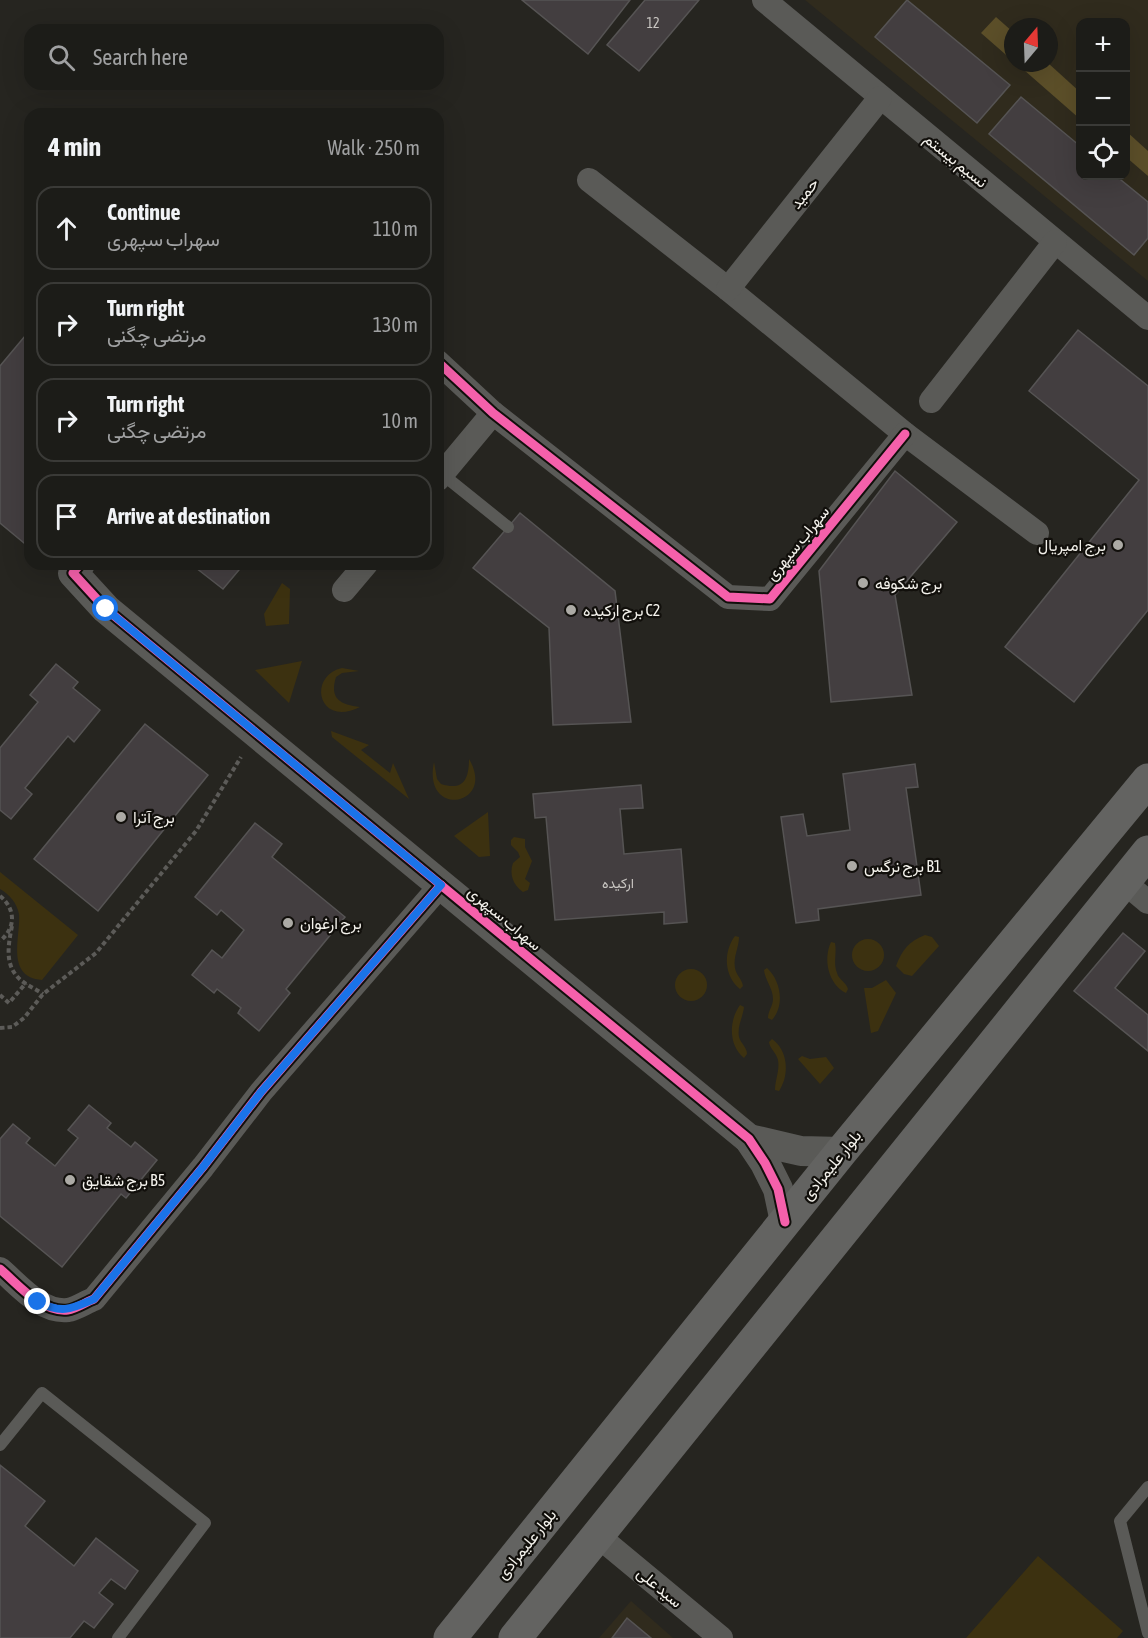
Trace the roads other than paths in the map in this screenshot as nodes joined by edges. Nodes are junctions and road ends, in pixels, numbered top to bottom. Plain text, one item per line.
1 (764, 0) edge
2 (880, 98) junction
3 (589, 180) dead end
4 (1055, 242) junction
5 (728, 289) junction
6 (1148, 318) edge
7 (444, 368) edge
8 (931, 401) dead end
9 (493, 414) junction
10 (905, 434) junction
11 (444, 471) edge
12 (444, 479) edge
13 (508, 526) dead end
14 (1037, 533) dead end
15 (75, 570) edge
16 (361, 570) edge
17 (344, 590) dead end
18 (1148, 780) edge
19 (1148, 852) edge
20 (441, 885) junction
21 (1136, 892) edge
22 (749, 1139) junction
23 (841, 1152) junction
24 (785, 1222) junction
25 (0, 1269) edge
26 (0, 1445) edge
27 (1148, 1487) edge
28 (598, 1536) junction
29 (1148, 1633) edge
30 (118, 1638) edge
31 (450, 1638) edge
32 (515, 1638) edge
33 (721, 1638) edge

1 - 2 street, نسیم بیستم
2 - 4 street, نسیم بیستم
2 - 5 street, حمید
3 - 5 street
4 - 6 street, نسیم بیستم
4 - 8 street
5 - 10 street
7 - 9 street, سهراب سپهری
9 - 10 street, سهراب سپهری
9 - 11 street
10 - 14 street
12 - 13 lane
15 - 20 street, سهراب سپهری
16 - 17 street
18 - 23 main road, بلوار علیمرادی
19 - 21 main road
20 - 22 street, سهراب سپهری
20 - 25 street
21 - 28 main road
22 - 23 street, سهراب سپهری
22 - 24 street, سهراب سپهری
23 - 24 main road, بلوار علیمرادی
24 - 31 main road, بلوار علیمرادی
26 - 30 lane
27 - 29 lane
28 - 32 main road
28 - 33 street, سید علی

